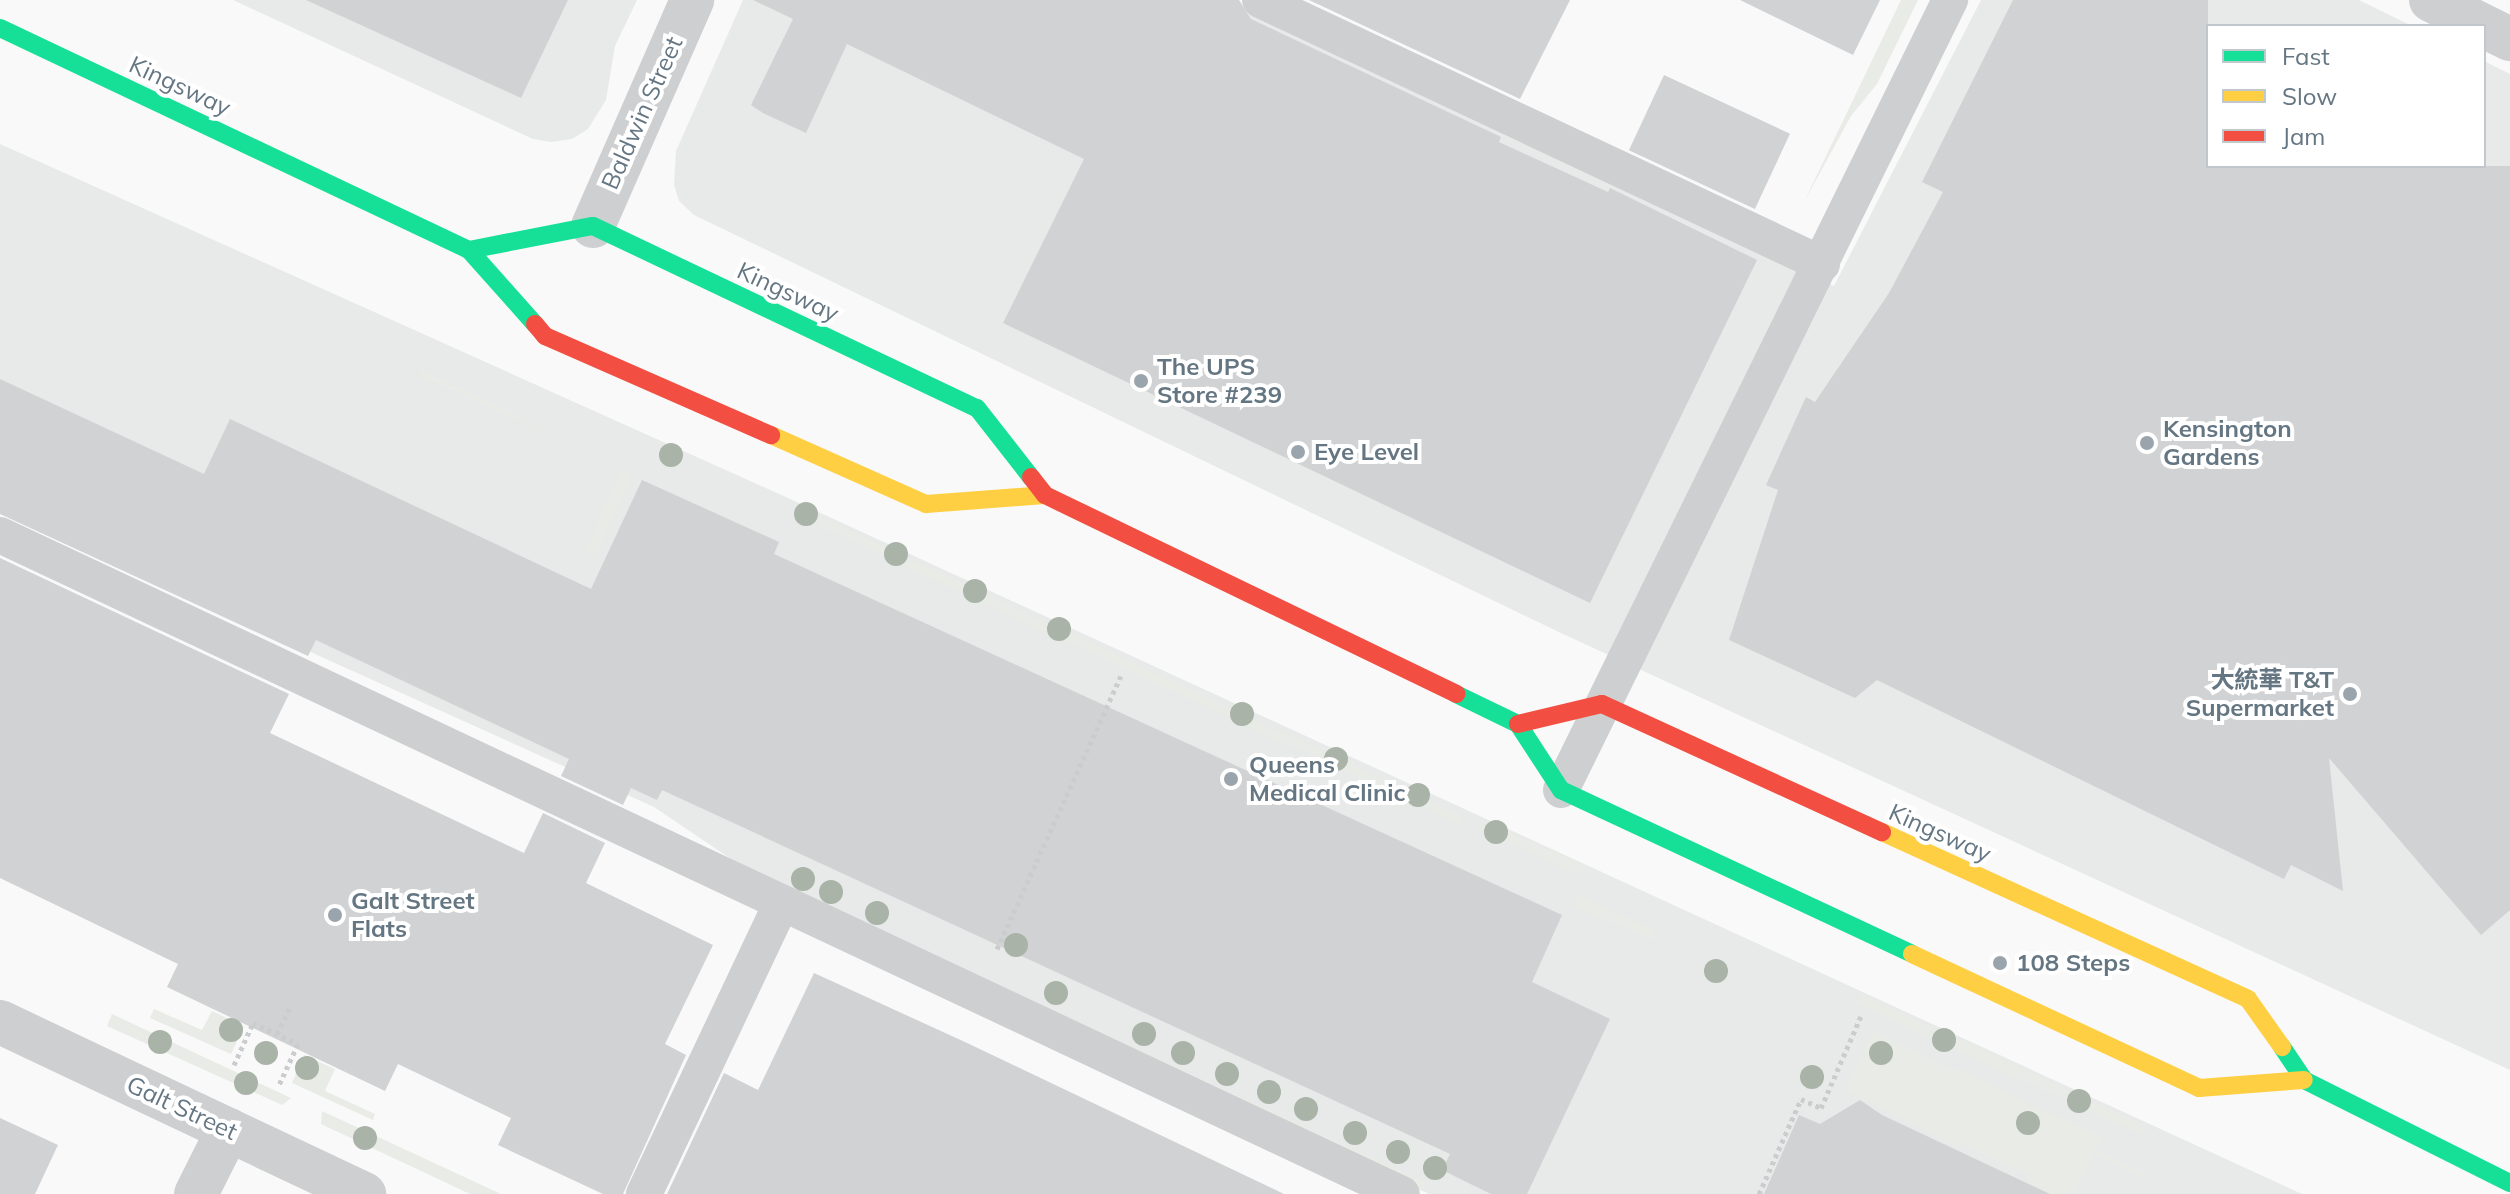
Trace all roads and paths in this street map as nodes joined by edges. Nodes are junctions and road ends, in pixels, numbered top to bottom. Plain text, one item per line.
1 (692, 0) edge
2 (1260, 0) edge
3 (1950, 0) edge
4 (2431, 0) edge
5 (2480, 24) edge
6 (2486, 27) edge
7 (0, 28) edge
8 (2510, 39) edge
9 (593, 226) junction
10 (469, 250) junction
11 (1822, 264) junction
12 (1045, 495) junction
13 (0, 535) edge
14 (1121, 676) dead end
15 (1602, 704) junction
16 (1518, 724) junction
17 (1561, 790) junction
18 (780, 906) junction
19 (995, 953) dead end
20 (291, 1005) dead end
21 (1861, 1016) dead end
22 (0, 1022) edge
23 (277, 1034) junction
24 (234, 1065) dead end
25 (2304, 1080) junction
26 (279, 1085) dead end
27 (228, 1130) junction
28 (2510, 1183) edge
29 (196, 1194) edge
30 (364, 1194) edge
31 (644, 1194) edge
32 (1402, 1194) edge
33 (1759, 1194) edge

1 - 9 street, Baldwin Street
2 - 11 lane
3 - 11 lane
4 - 5 street
6 - 8 street
7 - 10 main road, Kingsway
9 - 10 main road
9 - 12 main road, Kingsway
10 - 12 main road, Kingsway
11 - 15 lane
12 - 16 main road, Kingsway
13 - 18 lane
14 - 19 path
15 - 16 main road
15 - 17 lane
15 - 25 main road, Kingsway
16 - 17 main road
17 - 25 main road
18 - 31 lane
18 - 32 lane
20 - 23 path
21 - 33 path
22 - 27 street, Galt Street
23 - 24 path
23 - 26 path
25 - 28 main road, Kingsway
27 - 29 street
27 - 30 street, Galt Street

